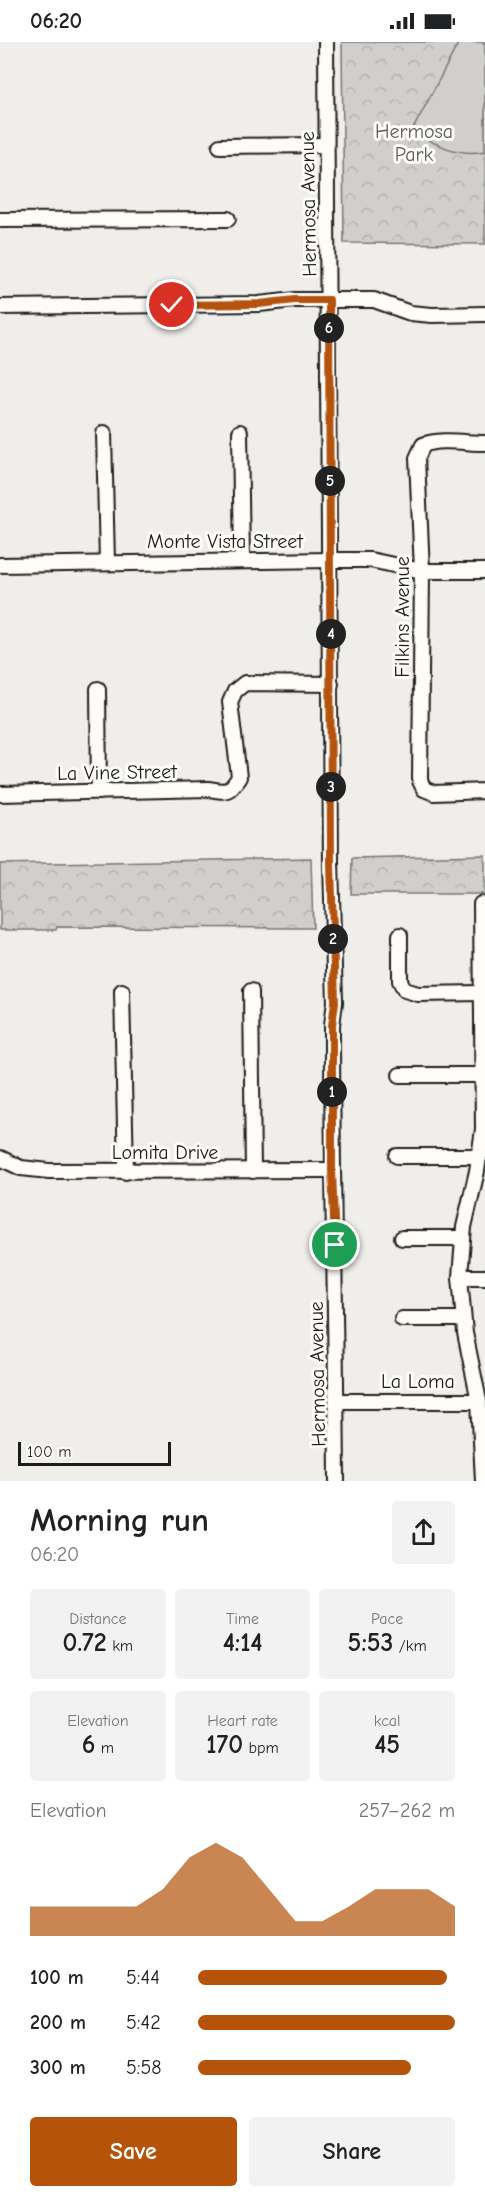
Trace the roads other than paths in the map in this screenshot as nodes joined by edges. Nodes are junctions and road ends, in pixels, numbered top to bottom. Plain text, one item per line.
1 (326, 42) edge
2 (326, 145) junction
3 (220, 146) dead end
4 (228, 219) dead end
5 (0, 220) edge
6 (329, 300) junction
7 (0, 307) edge
8 (485, 314) edge
9 (240, 432) dead end
10 (104, 433) dead end
11 (485, 443) edge
12 (242, 560) junction
13 (330, 560) junction
14 (107, 562) junction
15 (0, 564) edge
16 (422, 571) junction
17 (485, 571) edge
18 (331, 684) junction
19 (98, 689) dead end
20 (485, 791) edge
21 (99, 792) junction
22 (0, 794) edge
23 (481, 904) dead end
24 (400, 935) dead end
25 (122, 991) dead end
26 (251, 991) dead end
27 (482, 993) junction
28 (484, 1033) edge
29 (399, 1075) dead end
30 (483, 1075) junction
31 (484, 1114) edge
32 (397, 1156) dead end
33 (480, 1156) junction
34 (0, 1158) edge
35 (332, 1170) junction
36 (253, 1171) junction
37 (126, 1172) junction
38 (478, 1196) edge
39 (402, 1238) dead end
40 (463, 1238) junction
41 (460, 1277) junction
42 (485, 1277) edge
43 (402, 1319) dead end
44 (463, 1320) junction
45 (470, 1358) junction
46 (485, 1358) edge
47 (337, 1401) junction
48 (479, 1401) junction
49 (483, 1440) edge
50 (337, 1481) edge
51 (483, 1481) edge

1 - 2 street, Hermosa Avenue
2 - 3 street
2 - 6 street, Hermosa Avenue
4 - 5 street
6 - 7 street
6 - 8 street
6 - 13 street, Hermosa Avenue
9 - 12 street
10 - 14 street
11 - 16 street, Filkins Avenue
12 - 13 street, Monte Vista Street
12 - 14 street, Monte Vista Street
13 - 16 street, Monte Vista Street
13 - 18 street, Hermosa Avenue
14 - 15 street, Monte Vista Street
16 - 17 street, Monte Vista Street
16 - 20 street, Filkins Avenue
18 - 21 street, La Vine Street
18 - 35 street, Hermosa Avenue
19 - 21 street
21 - 22 street, La Vine Street
23 - 27 street
24 - 27 street
25 - 37 street
26 - 36 street
27 - 28 street
28 - 30 street
29 - 30 street
30 - 31 street
31 - 33 street
32 - 33 street
33 - 38 street
34 - 37 street, Lomita Drive
35 - 36 street, Lomita Drive
35 - 47 street, Hermosa Avenue
36 - 37 street, Lomita Drive
38 - 40 street
39 - 40 street
40 - 41 street
41 - 42 street
41 - 44 street
43 - 44 street
44 - 45 street
45 - 46 street
45 - 48 street
47 - 48 street, La Loma
47 - 50 street, Hermosa Avenue
48 - 49 street
49 - 51 street

